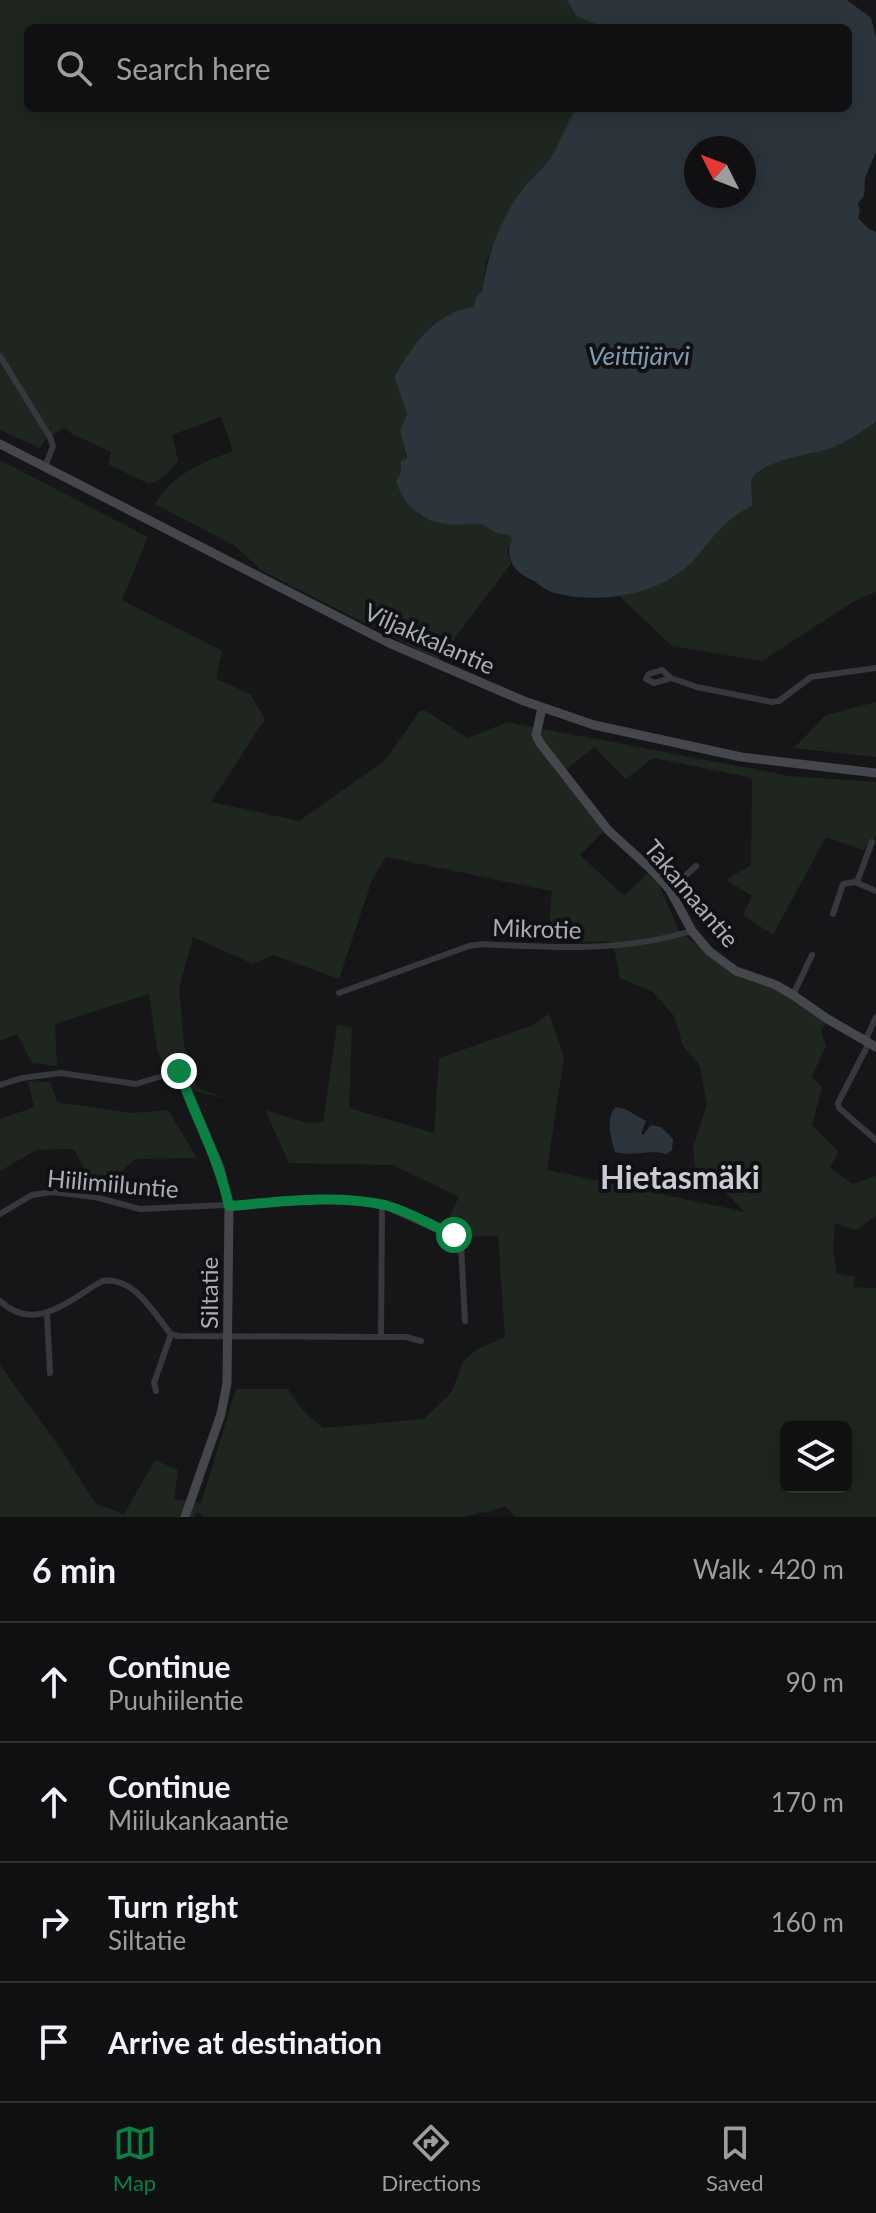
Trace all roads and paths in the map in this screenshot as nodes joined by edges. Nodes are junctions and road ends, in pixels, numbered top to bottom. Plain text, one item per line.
1 (0, 356) edge
2 (0, 444) edge
3 (45, 467) junction
4 (876, 668) edge
5 (671, 678) dead end
6 (542, 708) junction
7 (876, 773) edge
8 (872, 842) dead end
9 (696, 866) dead end
10 (857, 882) junction
11 (670, 890) junction
12 (876, 891) edge
13 (833, 914) dead end
14 (692, 931) junction
15 (812, 955) dead end
16 (339, 993) dead end
17 (793, 995) junction
18 (876, 1017) edge
19 (870, 1044) edge
20 (179, 1071) joint
21 (0, 1085) edge
22 (876, 1140) edge
23 (382, 1205) junction
24 (229, 1206) junction
25 (0, 1214) edge
26 (0, 1301) edge
27 (47, 1314) junction
28 (465, 1321) dead end
29 (171, 1334) junction
30 (228, 1337) junction
31 (381, 1337) junction
32 (421, 1341) dead end
33 (50, 1373) dead end
34 (156, 1391) dead end
35 (185, 1517) edge

1 - 3 street
2 - 3 street, Viljakkalantie
3 - 6 street, Viljakkalantie
4 - 5 street
6 - 7 street, Viljakkalantie
6 - 11 street, Takamaantie
8 - 10 street
9 - 11 street
10 - 12 street
10 - 13 street
11 - 14 street, Takamaantie
14 - 16 street, Mikrotie
14 - 17 street, Takamaantie
15 - 17 street
17 - 19 street, Takamaantie
18 - 19 street
19 - 22 street
20 - 21 street
20 - 24 street, Siltatie
23 - 24 street, Hiilimiiluntie
23 - 28 street, Hiilimiiluntie
23 - 31 street
24 - 25 street, Hiilimiiluntie
24 - 30 street, Siltatie
26 - 27 street
27 - 29 street
27 - 33 street
29 - 30 street
29 - 34 street
30 - 31 street
30 - 35 street, Siltatie
31 - 32 street

